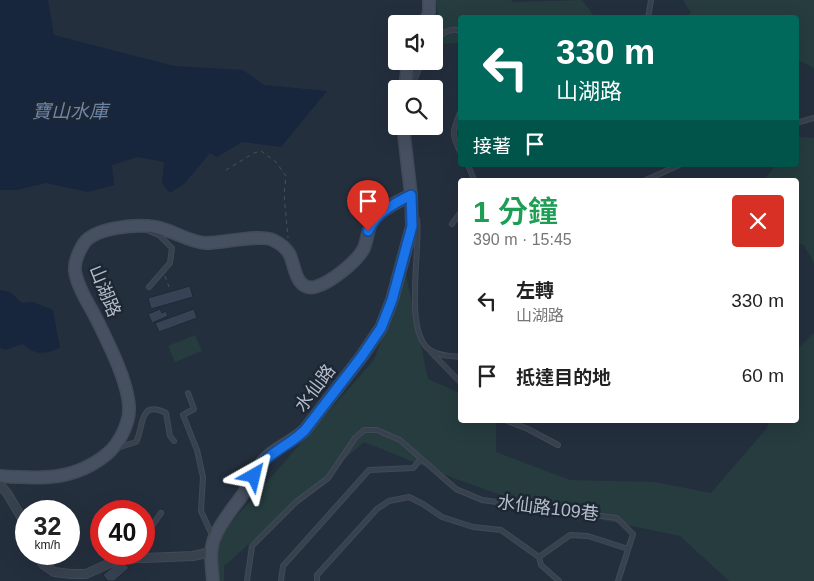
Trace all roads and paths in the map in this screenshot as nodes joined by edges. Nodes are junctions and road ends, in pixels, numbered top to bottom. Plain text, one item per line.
1 (429, 0) edge
2 (651, 0) edge
3 (428, 15) edge
4 (648, 15) edge
5 (458, 30) edge
6 (443, 33) edge
7 (458, 117) edge
8 (814, 118) edge
9 (799, 122) edge
10 (404, 135) edge
11 (458, 146) edge
12 (675, 167) edge
13 (226, 170) dead end
14 (650, 178) edge
15 (411, 195) junction
16 (458, 216) edge
17 (452, 224) dead end
18 (138, 227) junction
19 (289, 254) junction
20 (163, 271) junction
21 (149, 287) dead end
22 (169, 287) dead end
23 (429, 350) junction
24 (458, 357) edge
25 (458, 380) edge
26 (188, 393) dead end
27 (513, 423) edge
28 (174, 441) dead end
29 (558, 446) dead end
30 (112, 450) junction
31 (421, 459) junction
32 (0, 476) edge
33 (0, 485) edge
34 (15, 506) edge
35 (161, 512) dead end
36 (155, 521) edge
37 (214, 539) junction
38 (628, 549) junction
39 (212, 552) junction
40 (155, 556) edge
41 (539, 557) junction
42 (44, 565) edge
43 (106, 565) edge
44 (213, 581) edge
45 (246, 581) edge
46 (282, 581) edge
47 (317, 581) edge
48 (559, 581) edge
49 (618, 581) edge

1 - 3 street
2 - 4 lane
5 - 6 lane
7 - 11 lane
8 - 9 lane
10 - 15 street, 水仙路
12 - 14 lane
13 - 19 path
15 - 19 street
15 - 23 lane
15 - 37 street, 水仙路
16 - 17 lane
18 - 19 street, 山湖路
18 - 20 lane
18 - 30 street, 山湖路
20 - 21 lane
20 - 22 path
23 - 24 lane
23 - 25 lane
26 - 37 lane
27 - 29 lane
28 - 30 lane
30 - 32 street, 山湖路
31 - 38 lane, 水仙路109巷
31 - 45 lane, 水仙路109巷
31 - 46 lane
33 - 34 street
35 - 36 lane
37 - 39 street, 水仙路
38 - 41 lane
38 - 49 lane, 水仙路109巷
39 - 40 street
39 - 44 street, 水仙路
41 - 47 lane
41 - 48 lane
42 - 43 street

